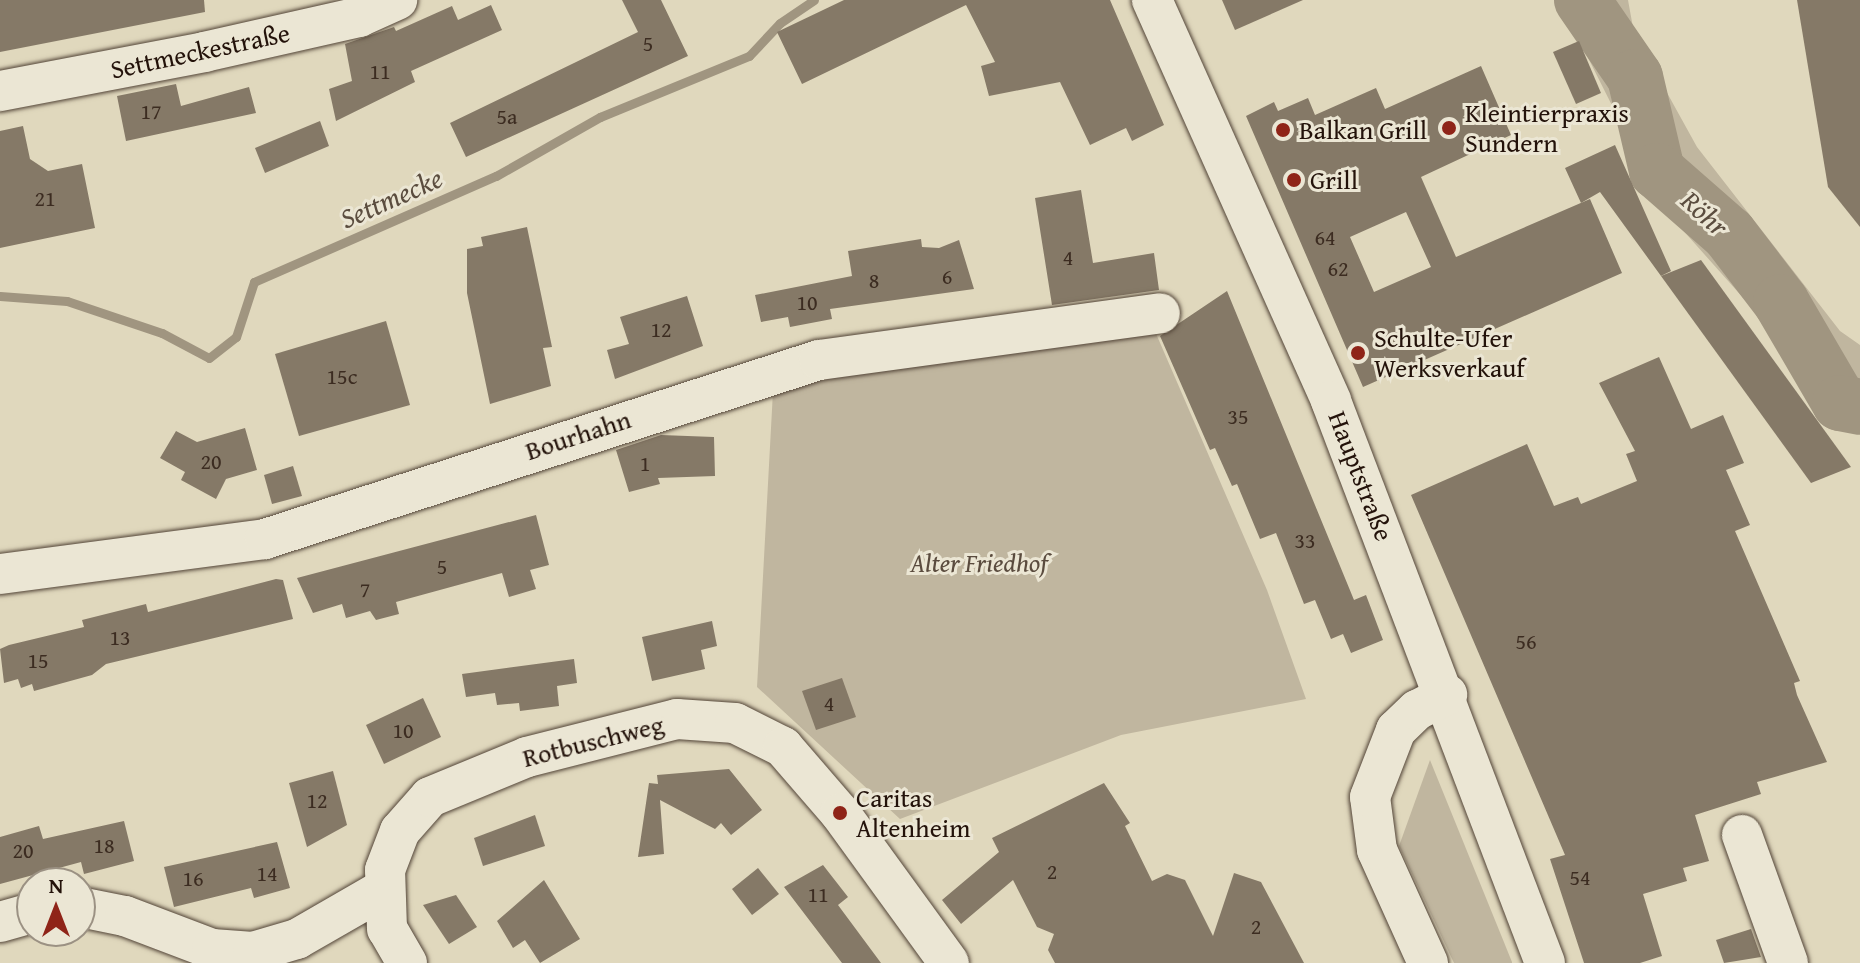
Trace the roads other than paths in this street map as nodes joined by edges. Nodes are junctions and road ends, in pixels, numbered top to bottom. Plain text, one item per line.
1 (397, 0) edge
2 (1152, 0) edge
3 (0, 91) edge
4 (1160, 313) dead end
5 (0, 574) edge
6 (1447, 695) junction
7 (1742, 835) dead end
8 (384, 889) junction
9 (96, 910) edge
10 (407, 963) edge
11 (949, 963) edge
12 (1428, 963) edge
13 (1545, 963) edge
14 (1788, 963) edge

1 - 3 street, Settmeckestraße
2 - 6 street, Hauptstraße
4 - 5 street, Bourhahn
6 - 12 street
6 - 13 street, Hauptstraße
7 - 14 street
8 - 9 street
8 - 10 street, Rotbuschweg
8 - 11 street, Rotbuschweg

